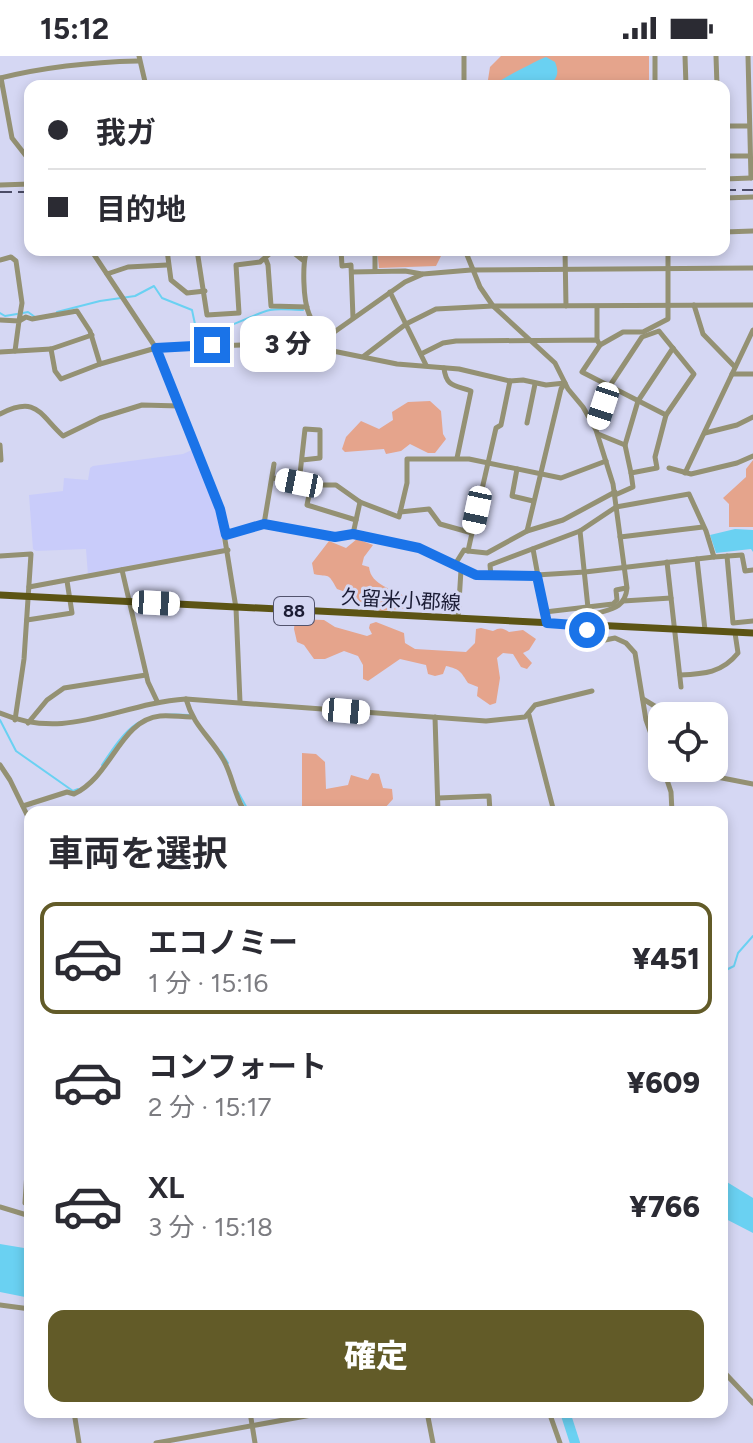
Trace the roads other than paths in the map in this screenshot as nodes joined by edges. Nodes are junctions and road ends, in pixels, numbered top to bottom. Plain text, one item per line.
1 (464, 56) edge
2 (655, 56) edge
3 (685, 56) edge
4 (716, 56) edge
5 (748, 56) edge
6 (139, 58) edge
7 (1, 78) edge
8 (144, 80) edge
9 (464, 80) edge
10 (655, 80) edge
11 (686, 80) edge
12 (717, 80) edge
13 (730, 126) edge
14 (748, 126) junction
15 (24, 153) edge
16 (730, 156) edge
17 (749, 156) junction
18 (752, 178) edge
19 (730, 179) edge
20 (24, 184) edge
21 (0, 185) edge
22 (753, 197) edge
23 (730, 198) edge
24 (753, 231) edge
25 (730, 232) edge
26 (95, 256) edge
27 (167, 256) edge
28 (197, 256) edge
29 (269, 256) edge
30 (298, 256) edge
31 (305, 256) edge
32 (341, 256) edge
33 (375, 256) edge
34 (467, 256) edge
35 (565, 256) edge
36 (668, 256) edge
37 (0, 260) edge
38 (266, 260) junction
39 (304, 261) junction
40 (167, 265) junction
41 (753, 268) edge
42 (565, 269) junction
43 (668, 269) junction
44 (471, 270) junction
45 (375, 271) junction
46 (352, 272) junction
47 (107, 274) junction
48 (423, 274) junction
49 (205, 291) junction
50 (390, 292) junction
51 (669, 305) junction
52 (694, 305) junction
53 (753, 305) edge
54 (493, 306) junction
55 (566, 306) junction
56 (307, 307) junction
57 (597, 307) junction
58 (353, 318) junction
59 (0, 320) edge
60 (19, 321) junction
61 (406, 324) junction
62 (753, 330) edge
63 (92, 335) junction
64 (751, 340) edge
65 (532, 341) junction
66 (598, 342) junction
67 (322, 343) junction
68 (313, 347) junction
69 (156, 348) junction
70 (673, 348) junction
71 (51, 349) junction
72 (15, 351) junction
73 (0, 352) edge
74 (421, 354) junction
75 (364, 357) junction
76 (100, 364) junction
77 (426, 366) junction
78 (444, 368) junction
79 (734, 371) junction
80 (753, 374) edge
81 (510, 381) junction
82 (565, 383) junction
83 (535, 384) junction
84 (609, 387) junction
85 (638, 401) junction
86 (180, 406) junction
87 (0, 414) edge
88 (666, 415) junction
89 (753, 417) edge
90 (527, 423) dead end
91 (597, 432) junction
92 (704, 434) junction
93 (0, 445) edge
94 (625, 445) junction
95 (753, 456) edge
96 (457, 458) junction
97 (1, 460) edge
98 (302, 460) junction
99 (606, 461) junction
100 (488, 463) junction
101 (274, 464) dead end
102 (669, 468) dead end
103 (517, 469) junction
104 (631, 473) junction
105 (685, 473) junction
106 (542, 474) junction
107 (273, 478) junction
108 (299, 483) junction
109 (311, 485) junction
110 (615, 493) junction
111 (533, 501) junction
112 (360, 502) junction
113 (616, 507) junction
114 (400, 512) junction
115 (356, 520) junction
116 (264, 524) junction
117 (703, 527) junction
118 (527, 531) junction
119 (580, 531) junction
120 (472, 533) junction
121 (353, 534) junction
122 (226, 535) junction
123 (620, 537) junction
124 (533, 549) junction
125 (228, 550) junction
126 (468, 551) junction
127 (0, 556) edge
128 (727, 556) junction
129 (714, 557) junction
130 (697, 559) junction
131 (667, 562) junction
132 (453, 567) junction
133 (624, 567) junction
134 (122, 570) junction
135 (461, 570) junction
136 (753, 570) edge
137 (585, 572) junction
138 (491, 576) junction
139 (537, 576) junction
140 (67, 581) junction
141 (29, 587) junction
142 (627, 588) junction
143 (0, 595) edge
144 (28, 597) junction
145 (671, 598) junction
146 (70, 599) junction
147 (623, 601) junction
148 (129, 602) junction
149 (236, 608) junction
150 (588, 608) junction
151 (545, 612) junction
152 (458, 619) junction
153 (27, 620) junction
154 (753, 621) edge
155 (547, 623) junction
156 (588, 626) junction
157 (675, 630) junction
158 (705, 631) junction
159 (735, 633) junction
160 (753, 633) edge
161 (146, 675) junction
162 (680, 675) junction
163 (681, 687) dead end
164 (592, 691) dead end
165 (186, 699) junction
166 (642, 699) junction
167 (157, 701) junction
168 (240, 702) junction
169 (648, 703) edge
170 (0, 713) edge
171 (529, 715) junction
172 (191, 717) junction
173 (435, 717) junction
174 (15, 720) junction
175 (28, 723) junction
176 (648, 725) edge
177 (1, 768) edge
178 (728, 779) edge
179 (668, 782) edge
180 (753, 784) edge
181 (438, 798) junction
182 (23, 806) joint
183 (242, 806) edge
184 (438, 806) edge
185 (490, 806) edge
186 (552, 806) edge
187 (672, 806) edge
188 (0, 1207) edge
189 (24, 1214) edge
190 (0, 1305) edge
191 (24, 1308) edge
192 (728, 1376) edge
193 (753, 1403) edge
194 (75, 1418) edge
195 (251, 1418) edge
196 (295, 1418) edge
197 (428, 1418) edge
198 (551, 1418) edge
199 (252, 1426) junction
200 (79, 1443) edge
201 (156, 1443) edge
202 (255, 1443) edge
203 (433, 1443) edge
204 (560, 1443) edge

1 - 9 street
2 - 10 street
3 - 11 street
4 - 12 street
5 - 14 street
6 - 7 street
6 - 8 street
7 - 15 street
13 - 14 street
14 - 17 street
16 - 17 street
17 - 18 street
18 - 19 street
20 - 21 street
22 - 23 street
24 - 25 street
26 - 47 street
27 - 40 street
28 - 49 street
29 - 38 street
30 - 39 street
31 - 39 street
32 - 46 street
33 - 45 street
34 - 44 street
35 - 42 street
36 - 43 street
37 - 60 street
38 - 49 street
38 - 56 street
39 - 56 street
40 - 47 street
40 - 49 street
41 - 43 street
42 - 43 street
42 - 44 street
42 - 55 street
43 - 51 street
44 - 48 street
44 - 54 street
45 - 46 street
45 - 48 street
46 - 58 street
47 - 69 street
48 - 50 street
50 - 58 street
50 - 61 street
51 - 52 street
51 - 57 street
51 - 66 street
52 - 53 street
52 - 79 street
54 - 55 street
54 - 61 street
54 - 65 street
55 - 57 street
56 - 67 street
57 - 66 street
58 - 67 street
59 - 60 street
60 - 63 street
60 - 72 street
61 - 74 street
61 - 75 street
62 - 64 street
63 - 71 street
63 - 76 street
64 - 79 street
65 - 66 street
65 - 74 street
65 - 82 street
66 - 84 street
67 - 68 street
68 - 69 street
68 - 75 street
69 - 76 street
69 - 86 street
70 - 84 street
70 - 85 street
70 - 88 street
71 - 72 street
71 - 76 street
72 - 73 street
74 - 77 street
75 - 77 street
77 - 78 street
78 - 81 street
78 - 96 street
79 - 80 street
79 - 92 street
81 - 83 street
81 - 100 street
82 - 83 street
82 - 91 street
82 - 106 street
83 - 90 street
84 - 85 street
84 - 91 street
85 - 88 street
85 - 94 street
86 - 87 street
86 - 122 street
88 - 104 street
89 - 92 street
91 - 94 street
91 - 99 street
92 - 105 street
93 - 97 street
94 - 104 street
95 - 105 street
96 - 100 street
96 - 114 street
98 - 98 street
98 - 108 street
99 - 106 street
99 - 110 street
100 - 103 street
100 - 120 street
101 - 107 street
102 - 105 street
103 - 106 street
103 - 111 street
104 - 110 street
106 - 111 street
107 - 108 street
107 - 116 street
108 - 109 street
109 - 112 street
109 - 115 street
110 - 113 street
110 - 118 street
111 - 118 street
112 - 114 street
112 - 115 street
113 - 117 street
113 - 119 street
113 - 123 street
114 - 120 street
115 - 121 street
116 - 121 street
116 - 122 street
117 - 123 street
117 - 129 street
118 - 126 street
119 - 124 street
119 - 137 street
120 - 126 street
121 - 132 street
122 - 125 street
123 - 133 street
124 - 138 street
124 - 139 street
125 - 134 street
125 - 149 street
126 - 132 street
127 - 141 street
128 - 129 street
128 - 136 street
128 - 154 street
129 - 130 street
130 - 131 street
130 - 158 street
131 - 133 street
131 - 145 street
132 - 135 street
133 - 137 street
133 - 142 street
134 - 140 street
134 - 148 street
135 - 138 street
135 - 152 street
137 - 139 street
137 - 150 street
138 - 139 street
139 - 151 street
140 - 141 street
140 - 146 street
141 - 144 street
142 - 147 street
142 - 150 street
143 - 144 main road, 久留米小郡線 / 88
144 - 146 main road, 久留米小郡線 / 88
144 - 153 street
145 - 147 street
145 - 157 street
146 - 148 main road, 久留米小郡線 / 88
146 - 153 street
147 - 156 street
148 - 149 main road, 久留米小郡線 / 88
148 - 161 street
149 - 152 main road, 久留米小郡線 / 88
149 - 168 street
150 - 151 street
151 - 155 street
152 - 155 main road, 久留米小郡線 / 88
153 - 174 street
155 - 156 main road, 久留米小郡線 / 88
156 - 157 main road, 久留米小郡線 / 88
156 - 166 street
157 - 158 main road, 久留米小郡線 / 88
157 - 162 street
158 - 159 main road, 久留米小郡線 / 88
159 - 160 main road, 久留米小郡線 / 88
159 - 162 street
161 - 167 street
161 - 175 street
162 - 163 street
164 - 171 street
165 - 167 street
165 - 168 street
165 - 172 street
166 - 169 street
166 - 176 street
167 - 175 street
168 - 173 street
170 - 174 street
171 - 173 street
171 - 186 street
172 - 182 street
172 - 183 street
173 - 181 street
174 - 175 street
177 - 182 street
178 - 180 street
179 - 187 street
181 - 184 street
181 - 185 street
188 - 189 street
190 - 191 street
192 - 193 street
194 - 200 street
195 - 199 street
196 - 199 street
197 - 203 street
198 - 204 street
199 - 201 street
199 - 202 street

